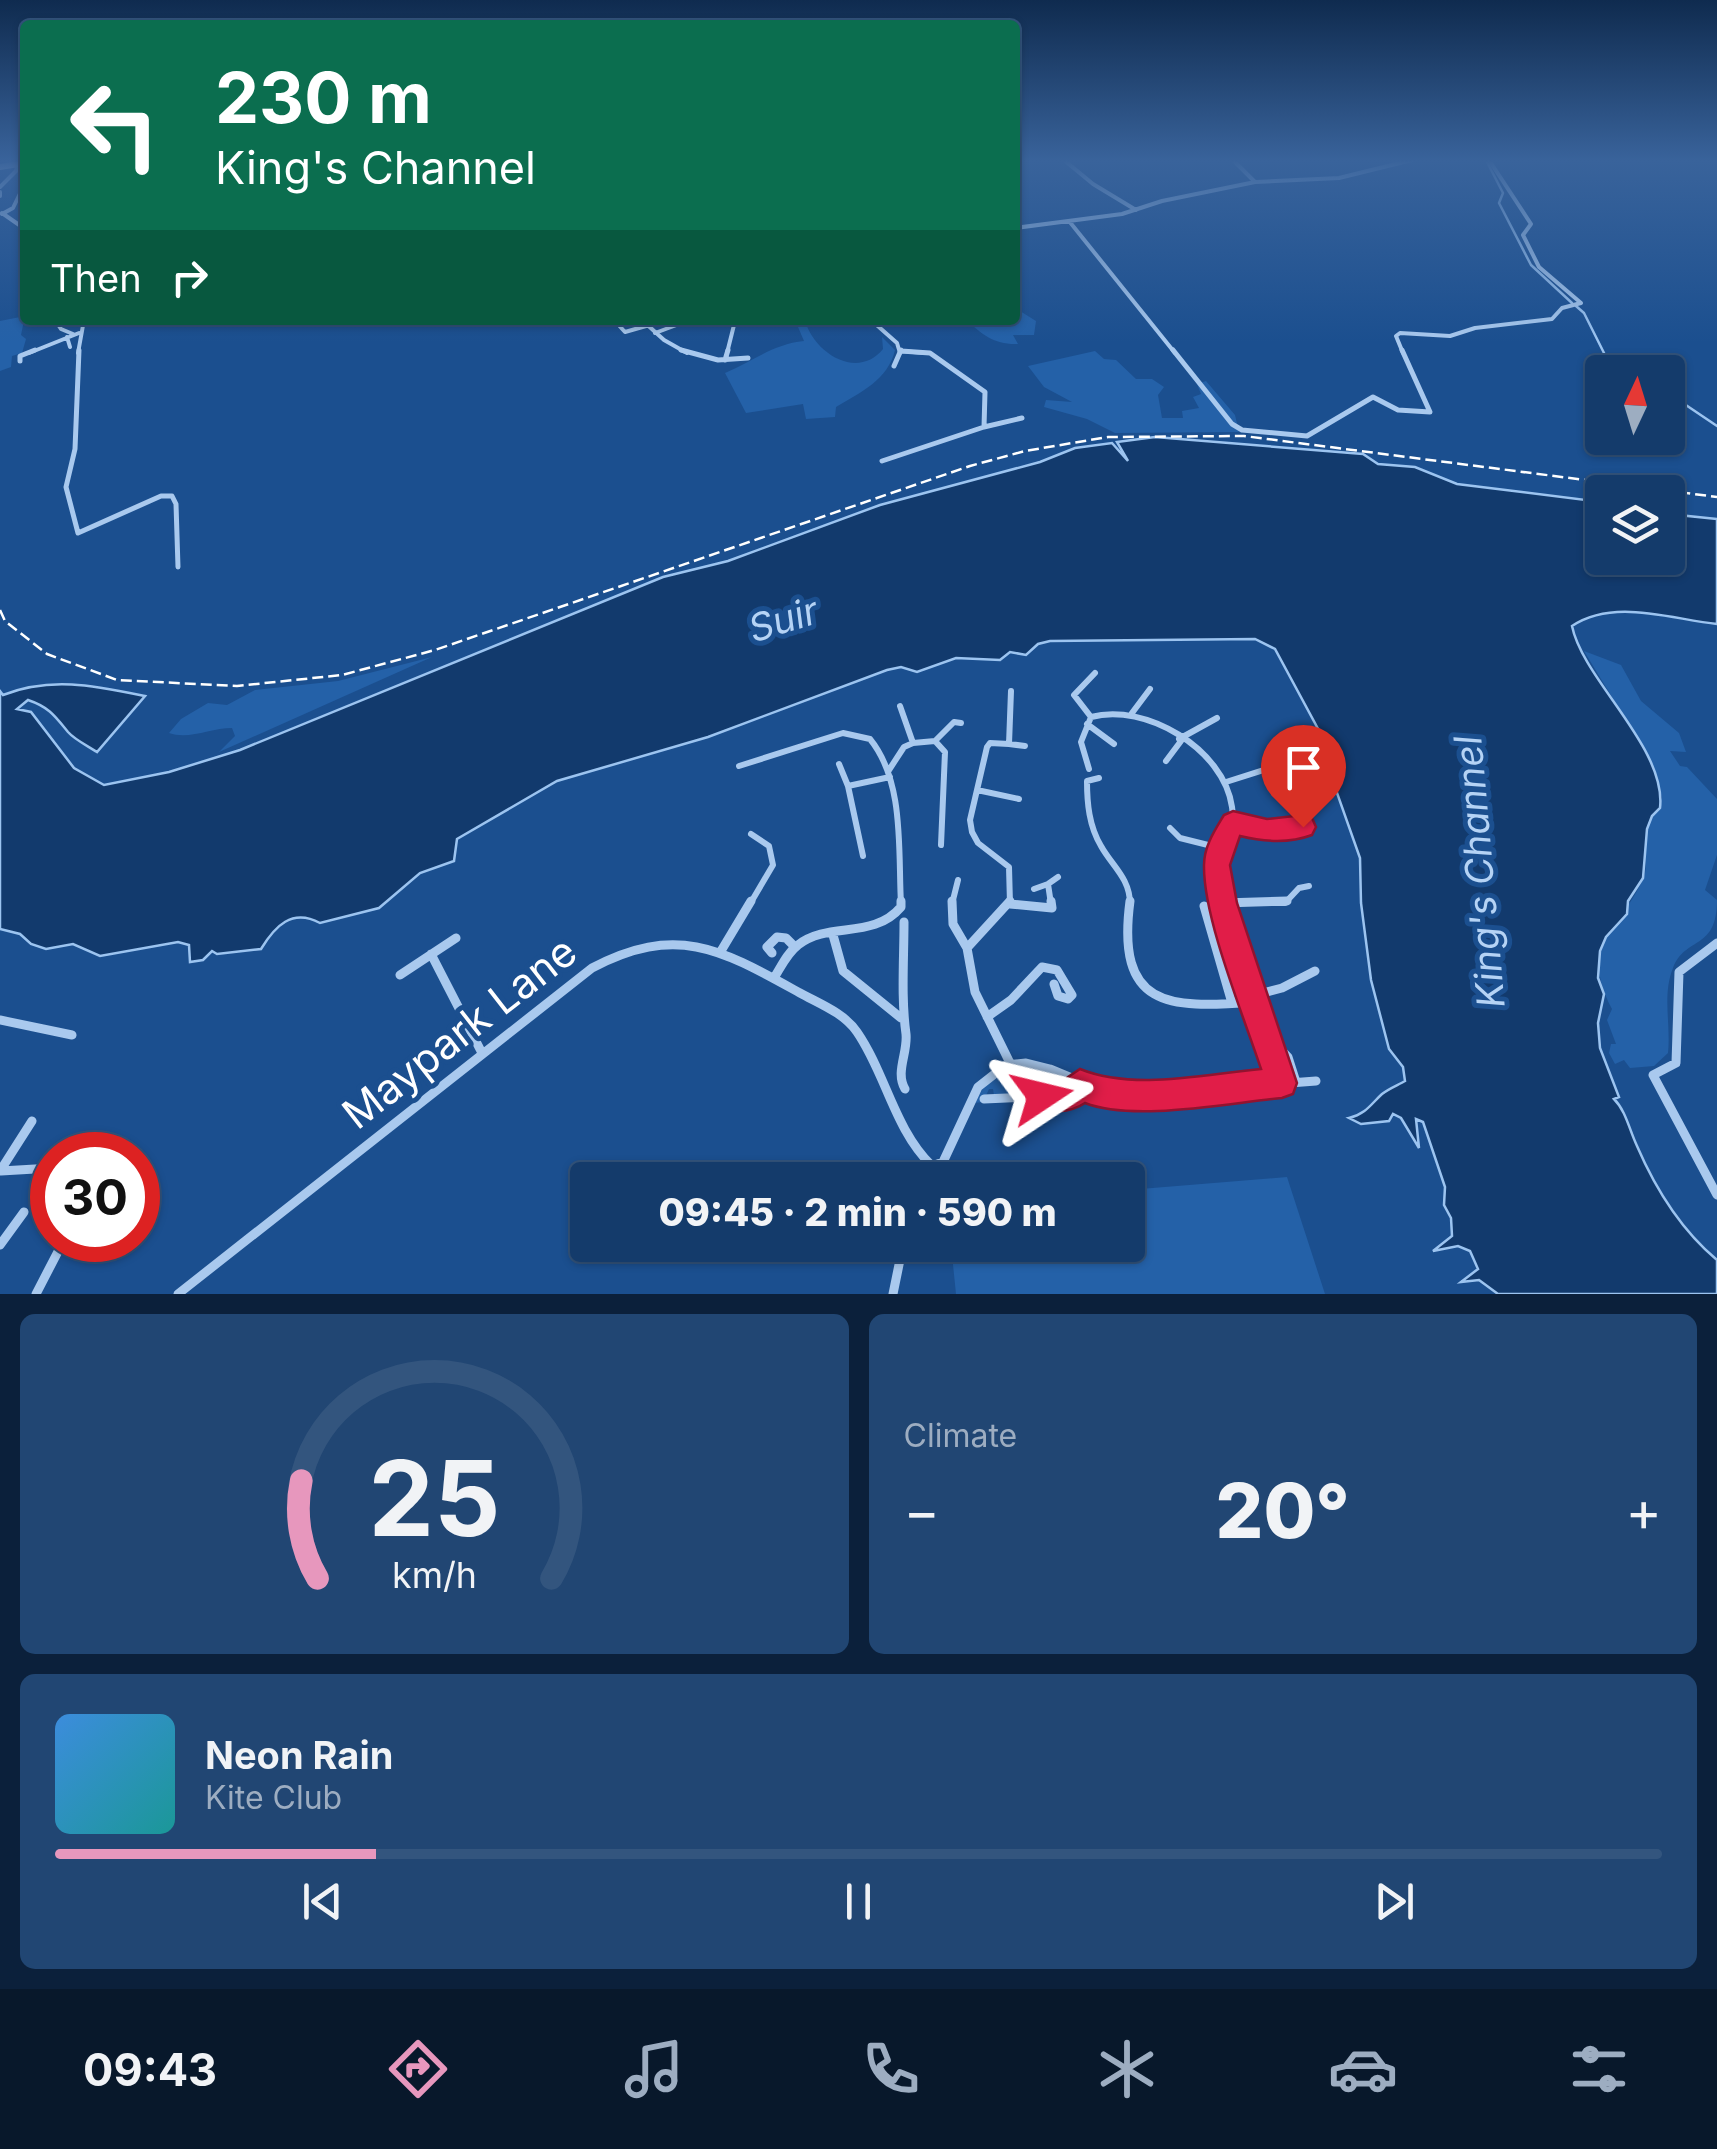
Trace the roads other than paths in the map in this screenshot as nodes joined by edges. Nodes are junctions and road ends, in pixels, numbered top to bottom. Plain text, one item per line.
1 (1073, 220) edge
2 (1529, 220) edge
3 (1069, 221) junction
4 (1020, 227) edge
5 (58, 325) edge
6 (82, 325) edge
7 (619, 325) edge
8 (640, 325) edge
9 (646, 325) edge
10 (677, 325) edge
11 (734, 325) dead end
12 (877, 325) edge
13 (655, 333) junction
14 (77, 334) junction
15 (67, 337) junction
16 (70, 346) dead end
17 (900, 350) junction
18 (748, 358) dead end
19 (724, 360) junction
20 (20, 361) dead end
21 (894, 366) dead end
22 (1022, 418) dead end
23 (984, 427) junction
24 (882, 461) dead end
25 (178, 567) dead end
26 (1095, 673) dead end
27 (1150, 688) dead end
28 (1011, 690) dead end
29 (900, 706) dead end
30 (1132, 714) junction
31 (1217, 718) dead end
32 (1089, 720) junction
33 (961, 723) dead end
34 (1180, 740) junction
35 (935, 741) junction
36 (913, 742) junction
37 (1009, 744) junction
38 (1114, 744) dead end
39 (1025, 746) dead end
40 (1166, 760) dead end
41 (839, 764) dead end
42 (740, 766) dead end
43 (1276, 766) dead end
44 (1088, 769) dead end
45 (889, 774) junction
46 (1099, 778) dead end
47 (1226, 782) junction
48 (848, 786) junction
49 (976, 790) junction
50 (1019, 799) dead end
51 (1233, 823) junction
52 (1303, 827) dead end
53 (1170, 828) dead end
54 (751, 834) dead end
55 (941, 845) dead end
56 (1220, 848) junction
57 (863, 856) dead end
58 (1058, 877) dead end
59 (958, 880) dead end
60 (1048, 884) junction
61 (1309, 886) dead end
62 (1034, 889) dead end
63 (1224, 903) junction
64 (1010, 904) junction
65 (1204, 906) dead end
66 (904, 922) dead end
67 (834, 935) junction
68 (456, 938) dead end
69 (1717, 943) edge
70 (795, 947) junction
71 (967, 948) junction
72 (721, 951) junction
73 (772, 953) dead end
74 (431, 954) junction
75 (1315, 971) dead end
76 (400, 975) dead end
77 (774, 978) junction
78 (1054, 984) dead end
79 (1252, 999) junction
80 (1232, 1003) junction
81 (987, 1016) junction
82 (901, 1018) junction
83 (0, 1020) edge
84 (1266, 1034) junction
85 (72, 1035) dead end
86 (482, 1053) junction
87 (1010, 1063) junction
88 (1316, 1081) dead end
89 (1296, 1082) junction
90 (1282, 1083) junction
91 (1080, 1085) junction
92 (905, 1089) dead end
93 (984, 1099) dead end
94 (32, 1121) dead end
95 (926, 1162) edge
96 (942, 1162) edge
97 (30, 1169) edge
98 (1717, 1195) edge
99 (24, 1212) dead end
100 (0, 1245) edge
101 (53, 1262) edge
102 (900, 1262) edge
103 (36, 1294) edge
104 (178, 1294) edge
105 (893, 1294) edge

1 - 3 street
2 - 3 street
3 - 4 street
5 - 14 street
6 - 14 street
7 - 8 street
9 - 13 street
10 - 13 street
11 - 19 street
12 - 17 street
13 - 19 street
14 - 15 street
14 - 25 street
15 - 16 street
15 - 20 street
17 - 21 street
17 - 23 street
18 - 19 street
22 - 23 street
23 - 24 street
26 - 32 street
27 - 30 street
28 - 37 street
29 - 36 street
30 - 32 street
30 - 34 street
31 - 34 street
32 - 38 street
32 - 44 street
33 - 35 street
34 - 40 street
34 - 47 street
35 - 36 street
35 - 55 street
36 - 45 street
37 - 39 street
37 - 49 street
41 - 48 street
42 - 45 street
43 - 47 street
45 - 48 street
45 - 67 street
46 - 80 street
47 - 51 street
48 - 57 street
49 - 50 street
49 - 64 street
51 - 52 street
51 - 56 street
53 - 56 street
54 - 72 street
56 - 63 street
58 - 60 street
59 - 71 street
60 - 62 street
60 - 64 street
61 - 63 street
63 - 79 street
64 - 71 street
65 - 80 street
66 - 82 street
67 - 70 street
67 - 82 street
68 - 74 street
69 - 98 street
70 - 73 street
70 - 77 street
71 - 81 street
72 - 77 street, Maypark Lane
72 - 86 street, Maypark Lane
74 - 76 street
74 - 86 street
75 - 79 street
77 - 95 street, Maypark Lane
78 - 81 street
79 - 80 street
79 - 84 street
81 - 87 street
82 - 92 street
83 - 85 street
84 - 89 street
84 - 90 street
86 - 104 street, Maypark Lane
87 - 91 street
87 - 96 street
88 - 89 street
89 - 90 street
90 - 91 street
91 - 93 street
94 - 97 street
99 - 100 street
101 - 103 street
102 - 105 street

